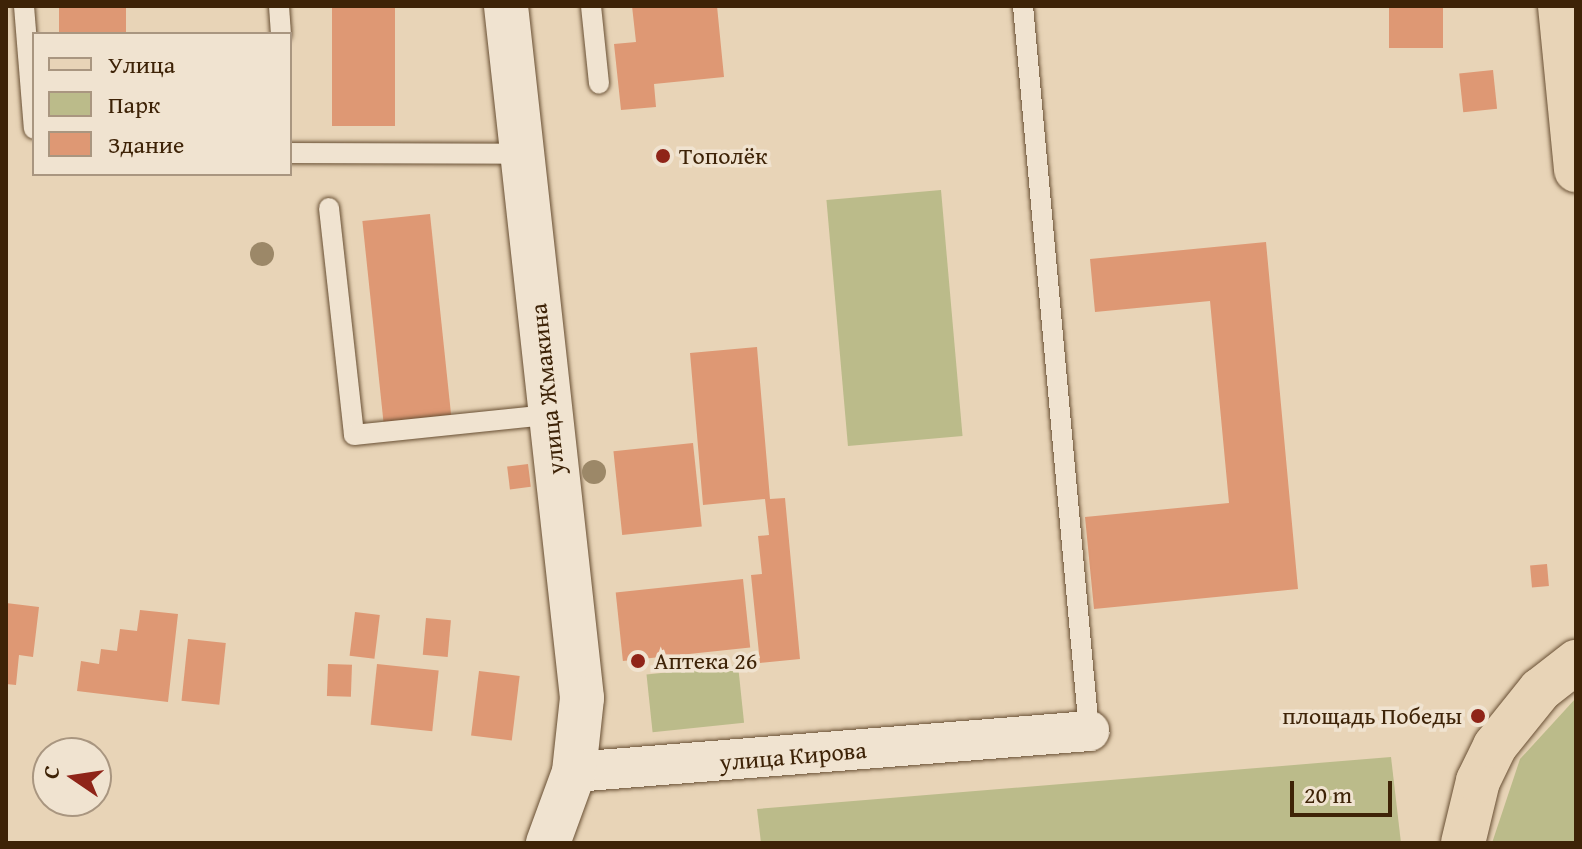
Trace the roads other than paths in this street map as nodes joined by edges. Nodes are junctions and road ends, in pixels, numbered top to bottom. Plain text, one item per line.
1 (24, 6) edge
2 (279, 6) edge
3 (506, 6) edge
4 (591, 6) edge
5 (1023, 6) edge
6 (1560, 6) edge
7 (281, 32) edge
8 (599, 84) dead end
9 (32, 104) edge
10 (292, 151) edge
11 (524, 154) junction
12 (1576, 170) edge
13 (329, 208) dead end
14 (548, 415) junction
15 (1576, 630) edge
16 (1576, 662) edge
17 (1512, 719) junction
18 (1089, 731) joint
19 (574, 772) junction
20 (548, 843) edge
21 (1463, 843) edge

1 - 9 lane
2 - 7 lane
3 - 11 street, улица Жмакина
4 - 8 lane
5 - 18 lane
6 - 12 main road
10 - 11 lane
11 - 14 street, улица Жмакина
13 - 14 lane
14 - 19 street, улица Жмакина
15 - 17 main road
16 - 17 main road
17 - 21 main road
18 - 19 street, улица Кирова
19 - 20 street

